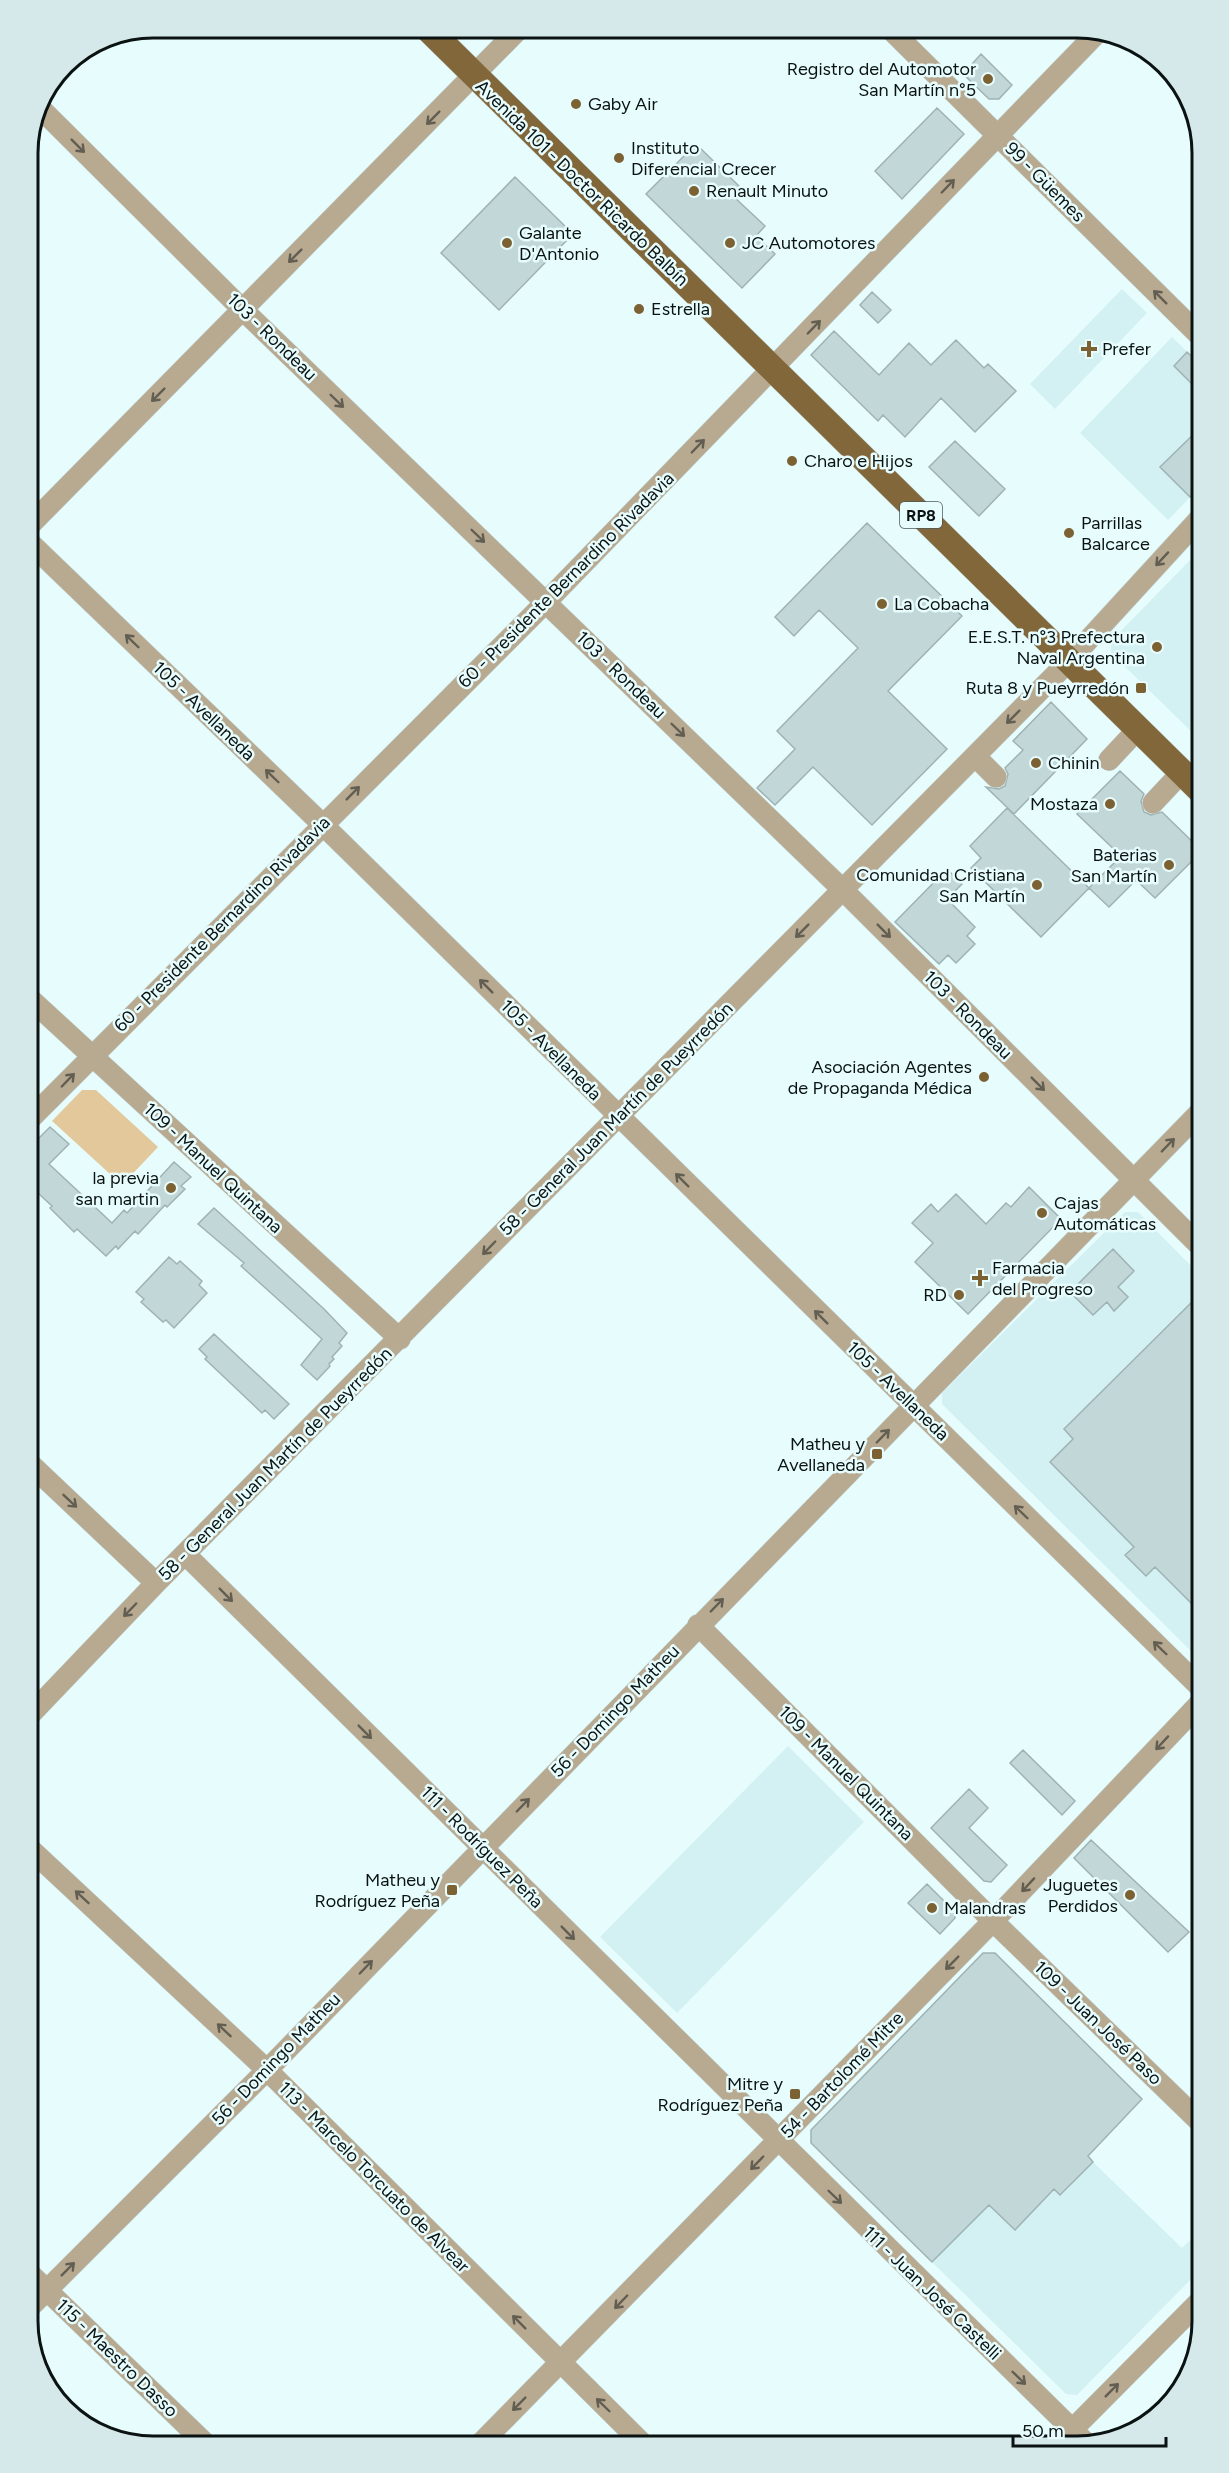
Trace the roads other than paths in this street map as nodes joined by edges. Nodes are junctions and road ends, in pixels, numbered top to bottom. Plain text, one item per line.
1 (437, 38) edge
2 (510, 38) edge
3 (899, 38) edge
4 (1091, 39) edge
5 (474, 76) junction
6 (45, 113) edge
7 (997, 135) junction
8 (243, 309) junction
9 (1192, 328) edge
10 (773, 369) junction
11 (38, 517) edge
12 (1192, 527) edge
13 (38, 551) edge
14 (546, 602) junction
15 (1069, 661) junction
16 (1138, 729) junction
17 (975, 756) junction
18 (1109, 760) dead end
19 (1182, 772) junction
20 (996, 777) dead end
21 (1192, 782) edge
22 (1153, 803) dead end
23 (322, 824) junction
24 (843, 890) junction
25 (38, 1006) edge
26 (92, 1056) junction
27 (38, 1111) edge
28 (618, 1116) junction
29 (1192, 1120) edge
30 (1134, 1180) junction
31 (1192, 1238) edge
32 (400, 1339) junction
33 (911, 1406) junction
34 (38, 1471) edge
35 (184, 1554) junction
36 (156, 1583) junction
37 (698, 1625) junction
38 (1192, 1679) edge
39 (38, 1706) edge
40 (1192, 1712) edge
41 (482, 1847) junction
42 (38, 1856) edge
43 (993, 1921) junction
44 (267, 2070) junction
45 (1192, 2114) edge
46 (778, 2142) junction
47 (38, 2281) edge
48 (47, 2290) junction
49 (38, 2299) edge
50 (1192, 2310) edge
51 (561, 2363) junction
52 (197, 2435) edge
53 (489, 2435) edge
54 (634, 2436) edge
55 (1078, 2436) edge
56 (1080, 2436) edge

1 - 5 main road, Avenida 101 - Doctor Ricardo Balbín / RP8
2 - 5 street
3 - 7 street, 99 - Güemes
4 - 7 street, 60 - Presidente Bernardino Rivadavia
5 -> 8 street
5 - 10 main road, Avenida 101 - Doctor Ricardo Balbín / RP8
6 -> 8 street, 103 - Rondeau
9 -> 7 street, 99 - Güemes
10 -> 7 street, 60 - Presidente Bernardino Rivadavia
8 -> 11 street
8 -> 14 street, 103 - Rondeau
14 -> 10 street, 60 - Presidente Bernardino Rivadavia
10 - 15 main road, Avenida 101 - Doctor Ricardo Balbín / RP8
12 -> 15 street, 58 - General Juan Martín de Pueyrredón
23 -> 13 street, 105 - Avellaneda
23 -> 14 street, 60 - Presidente Bernardino Rivadavia
14 -> 24 street, 103 - Rondeau
15 - 16 main road, Avenida 101 - Doctor Ricardo Balbín / RP8
15 -> 17 street, 58 - General Juan Martín de Pueyrredón
16 - 18 street
16 - 19 main road, Avenida 101 - Doctor Ricardo Balbín / RP8
17 - 20 street
17 - 24 street, 58 - General Juan Martín de Pueyrredón
19 - 21 main road, Avenida 101 - Doctor Ricardo Balbín / RP8
19 - 22 street
23 - 26 street, 60 - Presidente Bernardino Rivadavia
28 -> 23 street, 105 - Avellaneda
24 -> 28 street, 58 - General Juan Martín de Pueyrredón
24 -> 30 street, 103 - Rondeau
25 - 26 street, 109 - Manuel Quintana
27 -> 26 street, 60 - Presidente Bernardino Rivadavia
26 - 32 street, 109 - Manuel Quintana
28 -> 32 street, 58 - General Juan Martín de Pueyrredón
33 -> 28 street, 105 - Avellaneda
30 -> 29 street, 56 - Domingo Matheu
30 - 31 street, 103 - Rondeau
30 - 33 street, 56 - Domingo Matheu
32 - 35 street, 58 - General Juan Martín de Pueyrredón
37 -> 33 street, 56 - Domingo Matheu
38 -> 33 street, 105 - Avellaneda
34 -> 36 street
35 - 36 street, 58 - General Juan Martín de Pueyrredón
35 -> 41 street, 111 - Rodríguez Peña
36 -> 39 street, 58 - General Juan Martín de Pueyrredón
41 -> 37 street, 56 - Domingo Matheu
37 - 43 street, 109 - Manuel Quintana
40 -> 43 street, 54 - Bartolomé Mitre
44 -> 41 street, 56 - Domingo Matheu
41 -> 46 street, 111 - Rodríguez Peña
44 -> 42 street, 113 - Marcelo Torcuato de Alvear
43 - 45 street, 109 - Juan José Paso
43 -> 46 street, 54 - Bartolomé Mitre
48 -> 44 street, 56 - Domingo Matheu
51 -> 44 street, 113 - Marcelo Torcuato de Alvear
46 -> 51 street, 54 - Bartolomé Mitre
46 -> 55 street, 111 - Juan José Castelli
47 - 48 street, 115 - Maestro Dasso
48 - 49 street, 56 - Domingo Matheu
48 - 52 street, 115 - Maestro Dasso
56 -> 50 street
51 -> 53 street, 54 - Bartolomé Mitre
54 -> 51 street, 113 - Marcelo Torcuato de Alvear

